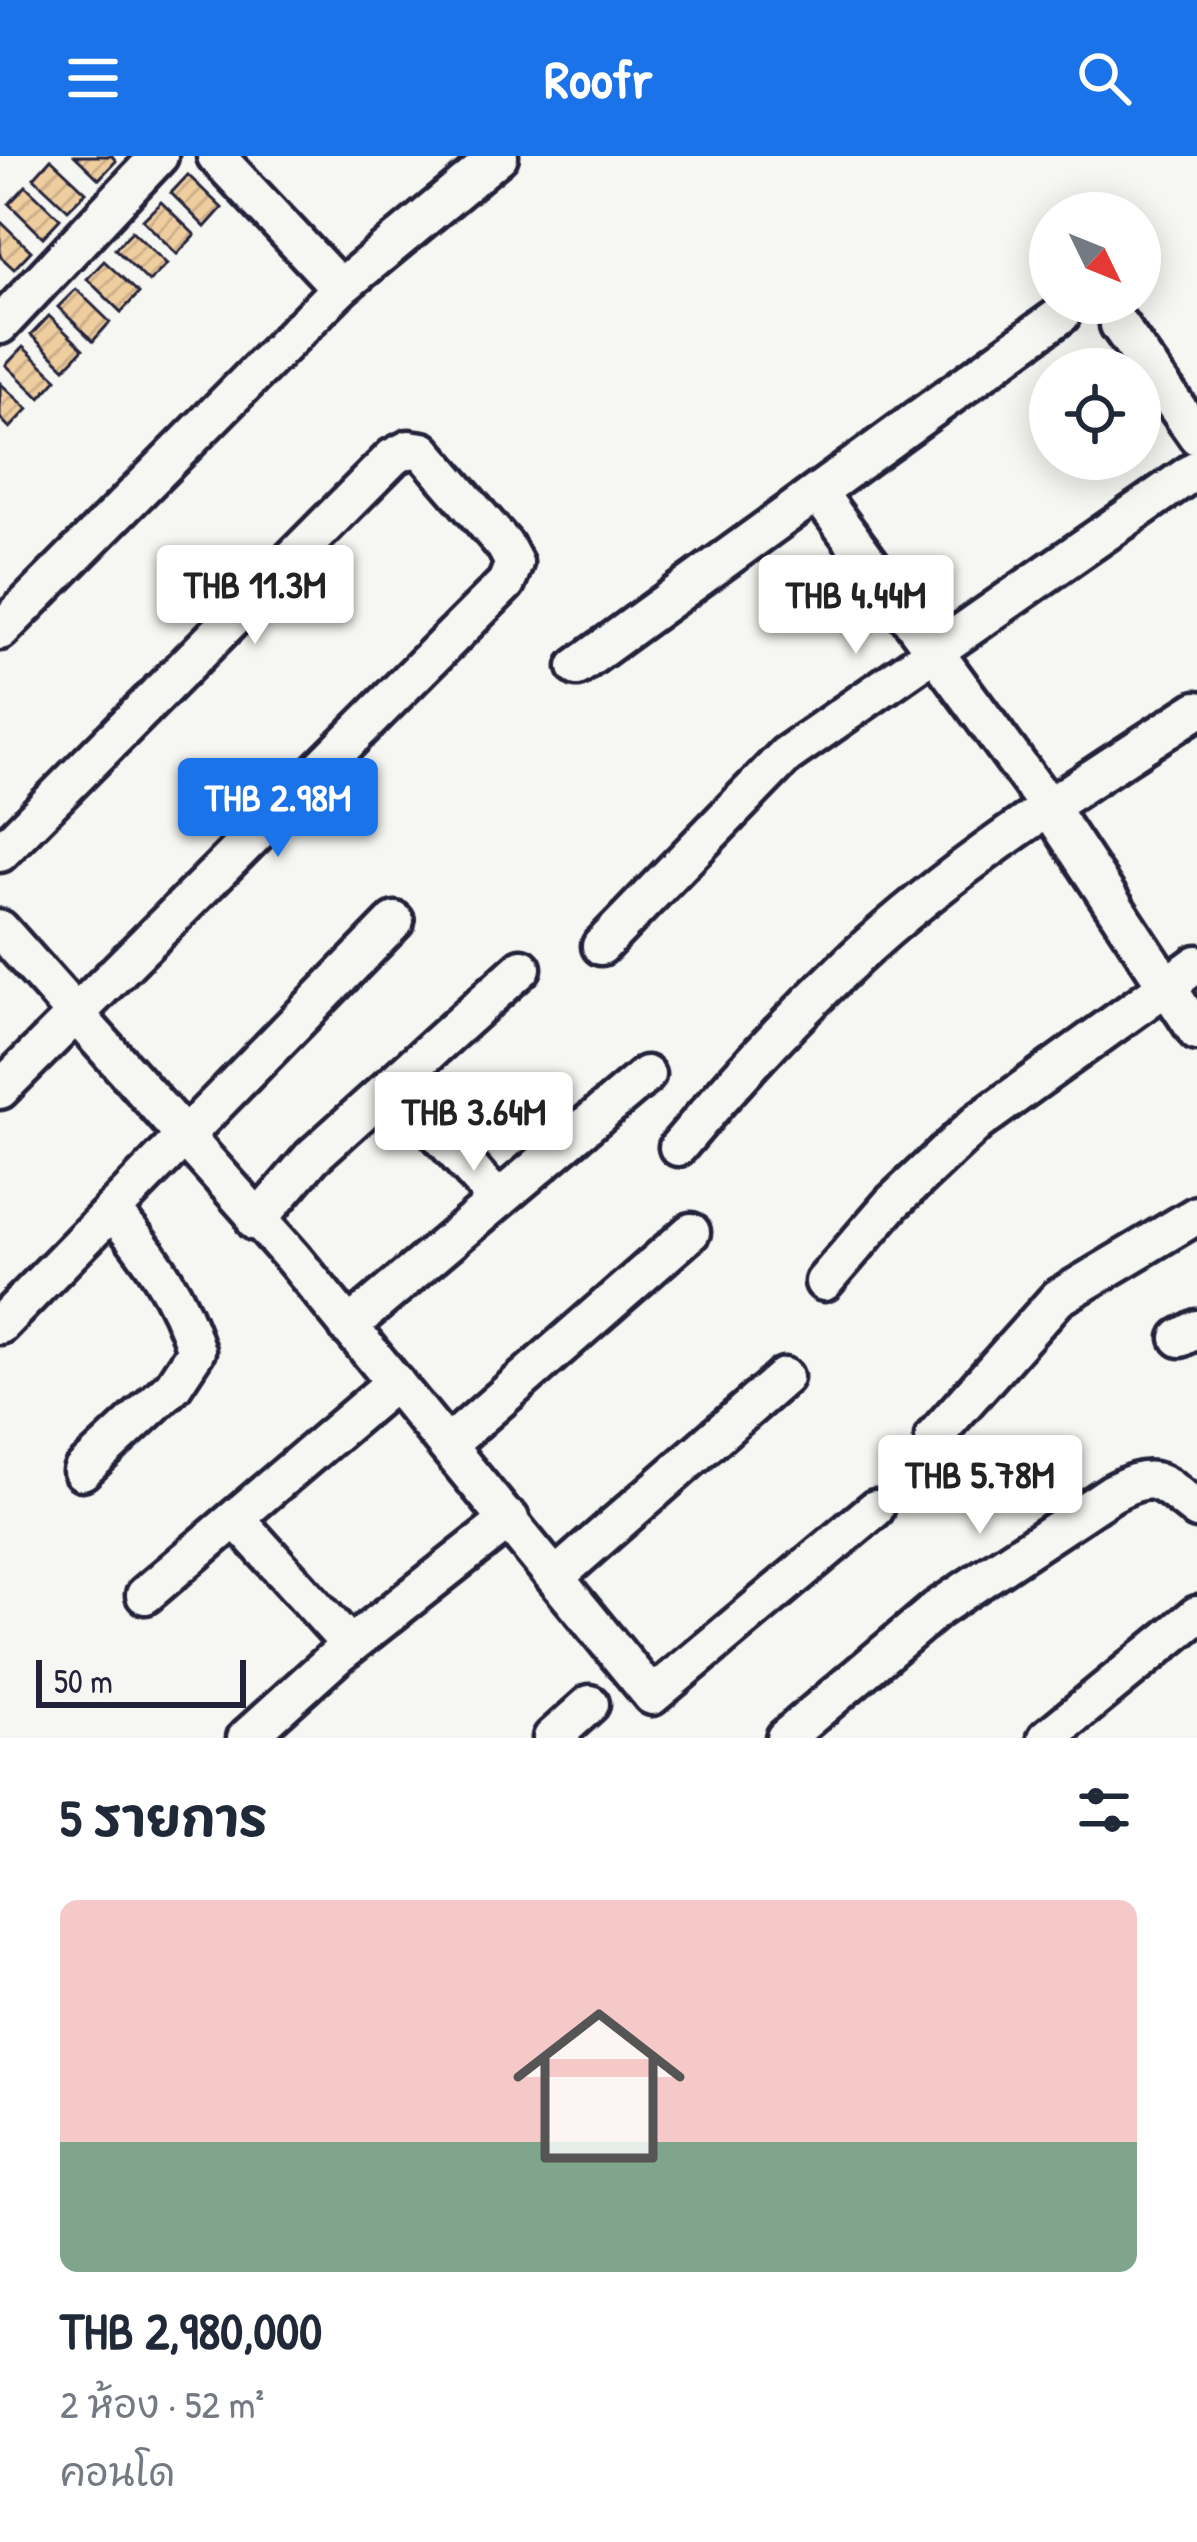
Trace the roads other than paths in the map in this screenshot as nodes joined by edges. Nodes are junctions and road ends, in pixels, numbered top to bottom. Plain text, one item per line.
1 (159, 156) edge
2 (216, 156) edge
3 (500, 156) edge
4 (340, 288) junction
5 (1049, 324) edge
6 (0, 325) edge
7 (1119, 325) dead end
8 (1197, 436) edge
9 (1197, 469) edge
10 (818, 493) junction
11 (0, 631) edge
12 (934, 647) junction
13 (577, 667) dead end
14 (1197, 710) edge
15 (1048, 806) junction
16 (0, 853) edge
17 (395, 921) dead end
18 (0, 929) edge
19 (601, 946) dead end
20 (1197, 964) edge
21 (522, 968) dead end
22 (1166, 986) junction
23 (74, 1011) junction
24 (1197, 1032) edge
25 (646, 1075) dead end
26 (394, 1084) junction
27 (0, 1090) edge
28 (183, 1137) junction
29 (678, 1147) dead end
30 (498, 1200) junction
31 (112, 1210) junction
32 (1197, 1215) edge
33 (256, 1222) junction
34 (691, 1232) dead end
35 (824, 1282) dead end
36 (0, 1325) edge
37 (348, 1327) junction
38 (784, 1377) dead end
39 (395, 1382) junction
40 (934, 1437) dead end
41 (448, 1445) junction
42 (82, 1471) dead end
43 (875, 1509) dead end
44 (1197, 1510) edge
45 (236, 1519) junction
46 (510, 1519) junction
47 (558, 1576) junction
48 (145, 1594) dead end
49 (1197, 1615) edge
50 (350, 1645) junction
51 (590, 1704) dead end
52 (246, 1738) edge
53 (552, 1738) edge
54 (785, 1738) edge
55 (1047, 1738) edge

1 - 6 street
2 - 4 street
3 - 4 street
4 - 11 street
5 - 10 street
7 - 8 street
9 - 12 street
10 - 12 street
10 - 13 street
12 - 15 street
12 - 19 street
14 - 15 street
15 - 22 street
15 - 29 street
16 - 23 street
17 - 28 street
18 - 23 street
20 - 22 street
21 - 26 street
22 - 24 street
22 - 35 street
23 - 27 street
23 - 28 street
25 - 30 street
26 - 30 street
26 - 33 street
28 - 31 street
28 - 33 street
30 - 37 street
31 - 36 street
31 - 42 street
32 - 40 street
33 - 37 street
34 - 41 street
37 - 39 street
38 - 47 street
39 - 41 street
39 - 45 street
41 - 46 street
43 - 47 street
44 - 54 street
45 - 48 street
45 - 50 street
46 - 47 street
46 - 50 street
49 - 55 street
50 - 52 street
51 - 53 street

